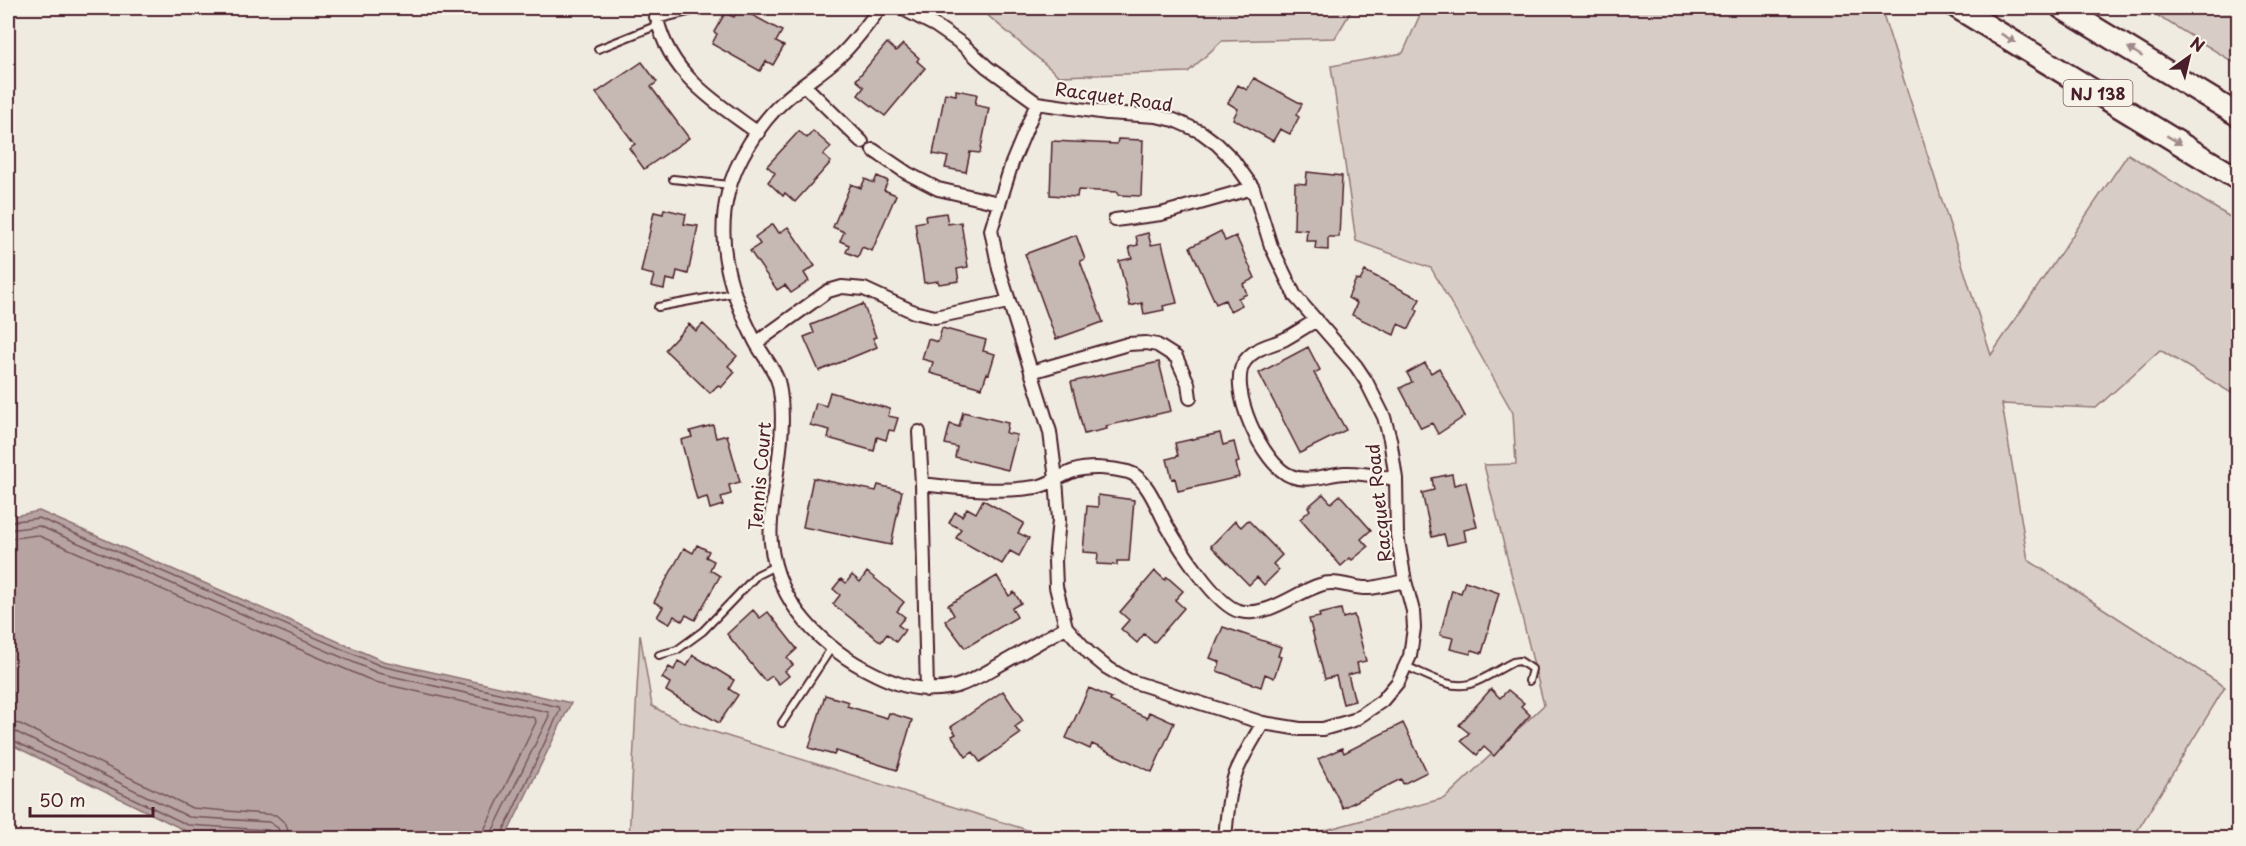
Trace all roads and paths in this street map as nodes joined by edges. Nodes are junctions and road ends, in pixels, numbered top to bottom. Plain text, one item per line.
1 (692, 8) edge
2 (880, 8) edge
3 (901, 8) edge
4 (1958, 8) edge
5 (2062, 8) edge
6 (657, 17) edge
7 (598, 49) dead end
8 (804, 85) junction
9 (1037, 103) junction
10 (2238, 115) edge
11 (758, 133) junction
12 (862, 142) dead end
13 (873, 150) dead end
14 (673, 178) dead end
15 (2238, 179) edge
16 (730, 185) junction
17 (1253, 188) junction
18 (999, 203) junction
19 (1115, 220) dead end
20 (733, 293) junction
21 (1008, 302) junction
22 (658, 307) dead end
23 (1317, 320) junction
24 (756, 343) junction
25 (1031, 372) junction
26 (1190, 398) dead end
27 (919, 432) dead end
28 (1056, 479) junction
29 (1396, 479) junction
30 (922, 484) junction
31 (776, 566) junction
32 (1405, 581) junction
33 (1066, 627) junction
34 (831, 647) junction
35 (659, 655) dead end
36 (1405, 666) junction
37 (1529, 681) dead end
38 (927, 690) junction
39 (782, 723) dead end
40 (1263, 723) junction
41 (1225, 838) edge

1 - 6 street
2 - 8 street, Tennis Court
3 - 9 street, Racquet Road
4 -> 15 highway, NJ 138
10 -> 5 highway, NJ 138
6 - 7 lane
6 - 11 street
8 - 11 street, Tennis Court
8 - 12 street
9 - 17 street, Racquet Road
9 - 18 street, Racquet Road
11 - 16 street, Tennis Court
13 - 18 street
14 - 16 lane
16 - 20 street, Tennis Court
17 - 19 street
17 - 23 street, Racquet Road
18 - 21 street, Racquet Road
20 - 22 lane
20 - 24 street, Tennis Court
21 - 24 street
21 - 25 street, Racquet Road
23 - 29 street, Racquet Road
23 - 29 street
24 - 31 street, Tennis Court
25 - 26 street
25 - 28 street, Racquet Road
27 - 30 street
28 - 30 street
28 - 32 street
28 - 33 street, Racquet Road
29 - 32 street, Racquet Road
30 - 38 street
31 - 34 street, Tennis Court
31 - 35 lane
32 - 36 street, Racquet Road
33 - 38 street, Tennis Court
33 - 40 street, Racquet Road
34 - 38 street, Tennis Court
34 - 39 lane
36 - 37 lane
36 - 40 street, Racquet Road
40 - 41 street

